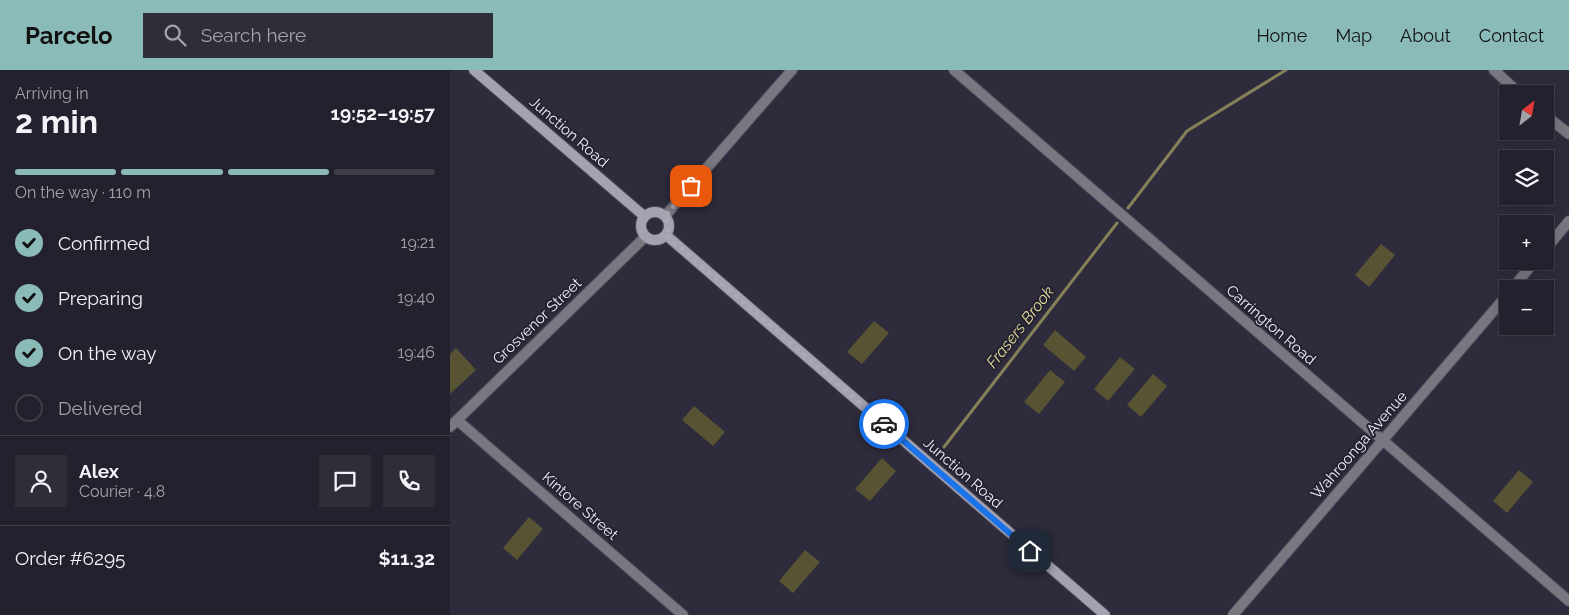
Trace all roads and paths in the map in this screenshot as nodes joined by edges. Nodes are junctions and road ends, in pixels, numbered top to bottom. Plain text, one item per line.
1 (474, 70) edge
2 (792, 70) edge
3 (954, 70) edge
4 (1494, 70) edge
5 (1510, 85) edge
6 (1554, 122) edge
7 (1569, 134) edge
8 (644, 216) junction
9 (665, 216) junction
10 (1569, 221) edge
11 (666, 235) junction
12 (645, 237) junction
13 (1554, 239) edge
14 (1528, 270) edge
15 (1519, 280) edge
16 (1499, 304) edge
17 (453, 424) edge
18 (1382, 441) junction
19 (1569, 601) edge
20 (683, 615) edge
21 (1105, 615) edge
22 (1233, 615) edge

1 - 8 main road, Junction Road
2 - 9 street
3 - 18 street, Carrington Road
4 - 5 street
6 - 7 street
8 - 9 main road
8 - 12 main road
9 - 11 main road
10 - 13 street
11 - 12 main road
11 - 21 main road, Junction Road
12 - 17 street, Grosvenor Street
14 - 15 street
16 - 18 street, Wahroonga Avenue
17 - 20 street, Kintore Street
18 - 19 street, Carrington Road
18 - 22 street, Wahroonga Avenue

